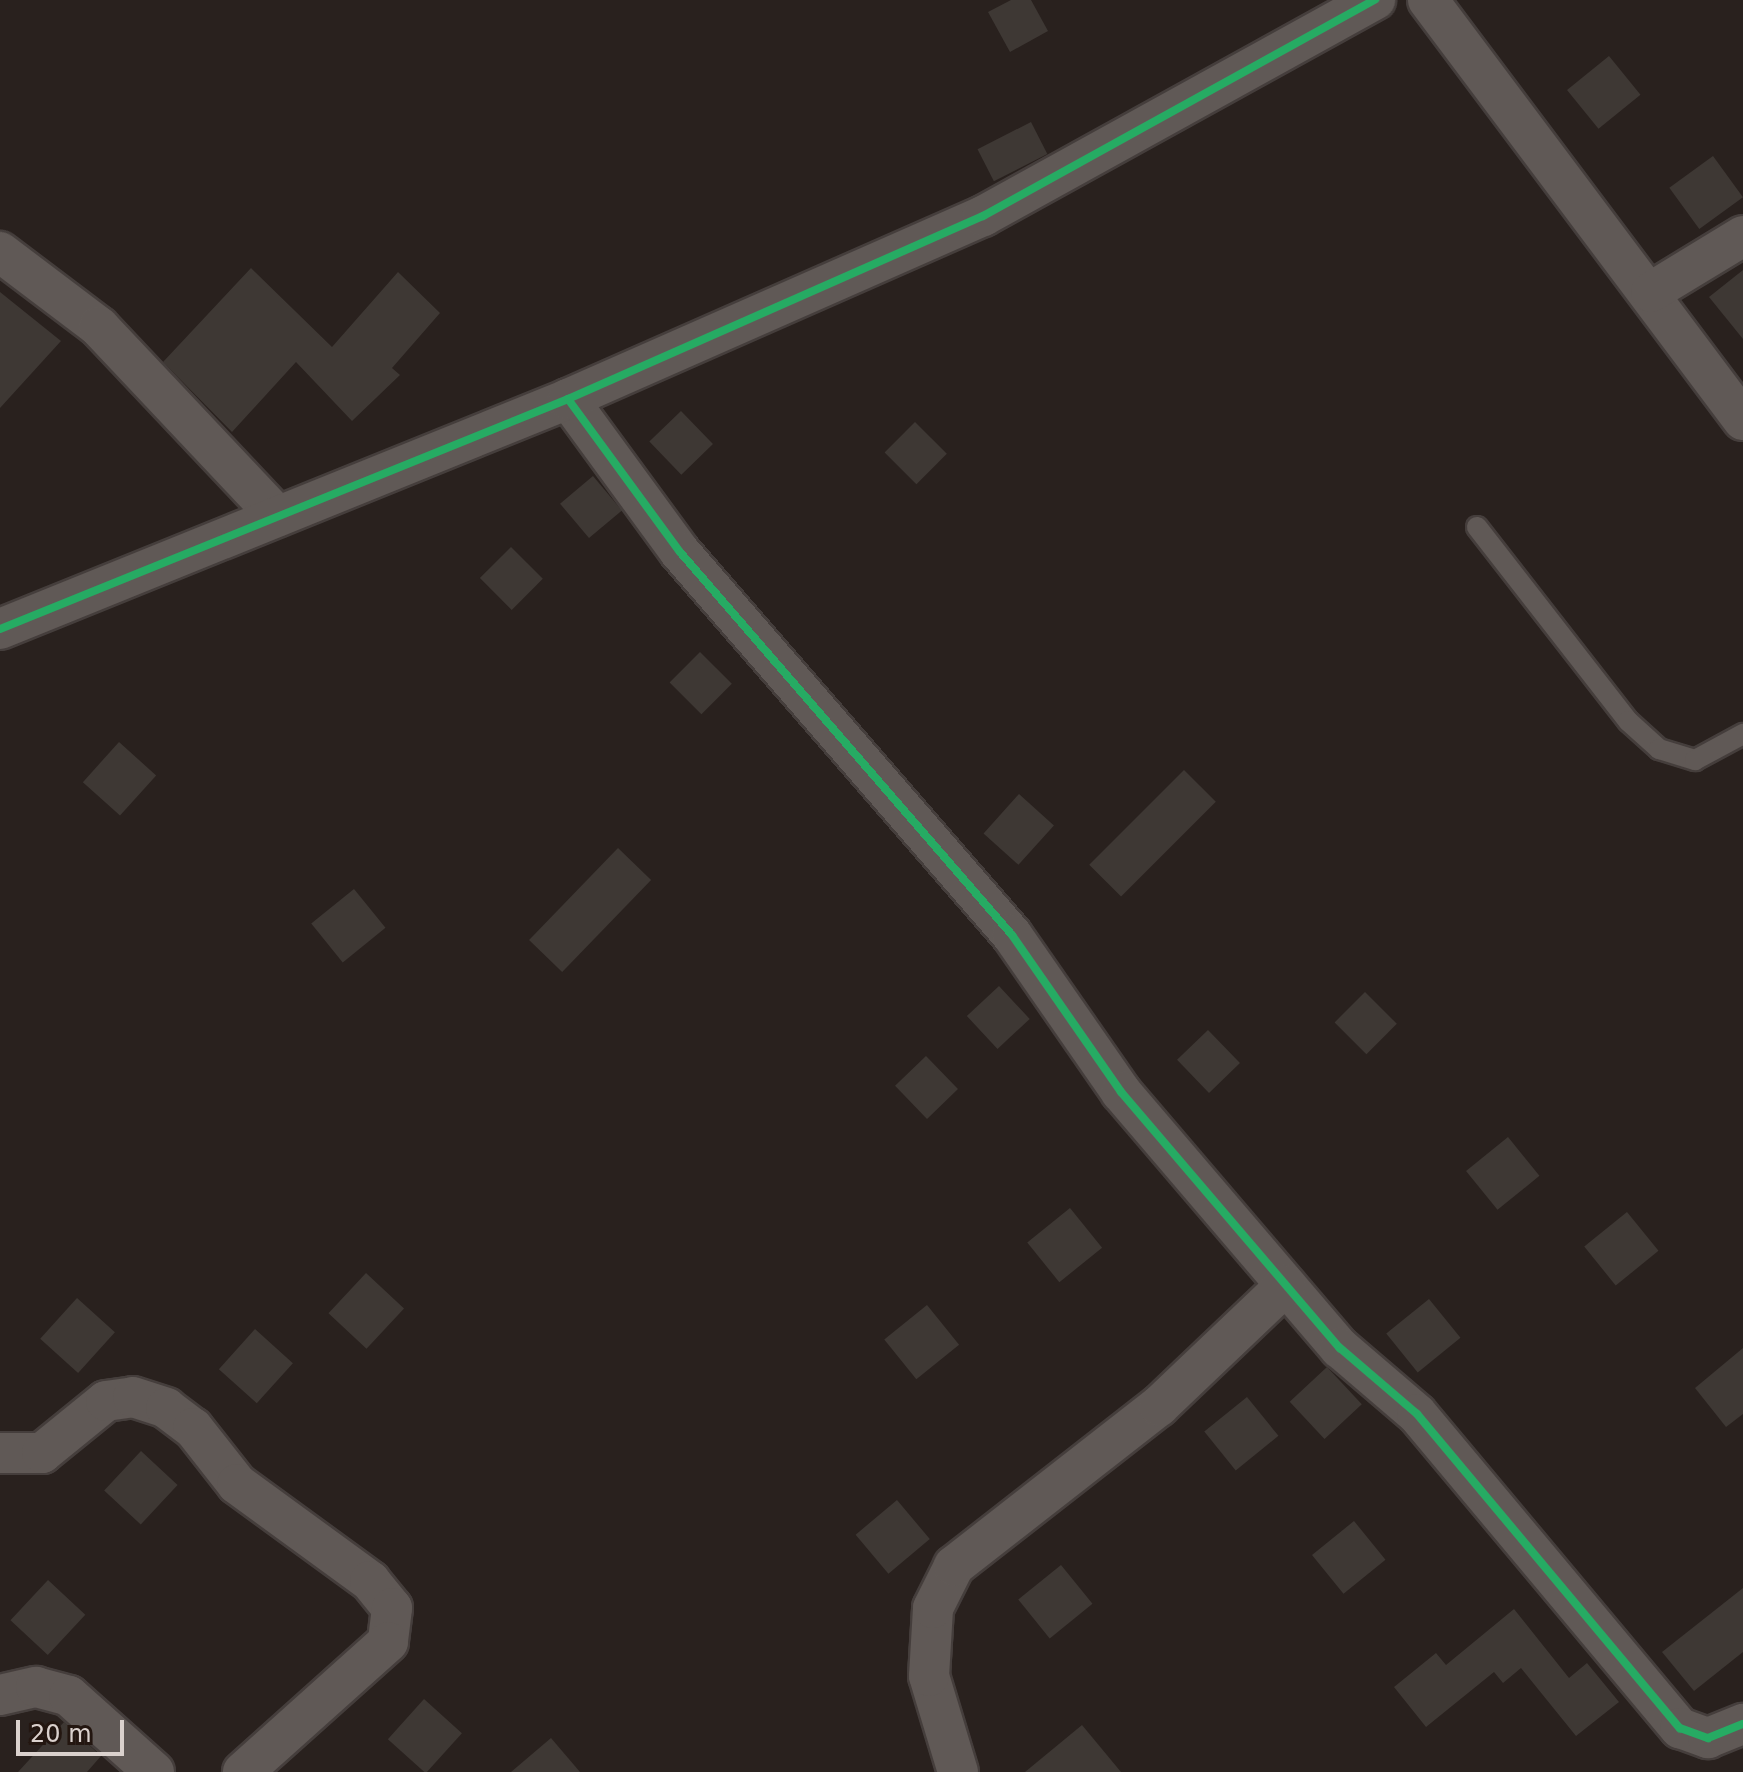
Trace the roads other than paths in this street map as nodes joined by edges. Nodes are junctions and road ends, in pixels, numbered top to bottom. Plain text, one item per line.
1 (1375, 0) edge
2 (1428, 0) edge
3 (1743, 236) edge
4 (0, 252) edge
5 (1651, 292) junction
6 (568, 399) junction
7 (1743, 420) edge
8 (277, 516) junction
9 (1477, 527) dead end
10 (0, 629) edge
11 (1743, 734) edge
12 (1286, 1285) junction
13 (0, 1453) edge
14 (0, 1695) edge
15 (1743, 1724) edge
16 (154, 1772) edge
17 (243, 1772) edge
18 (958, 1772) edge

1 - 6 street
2 - 5 street
3 - 5 street
4 - 8 street
5 - 7 street
6 - 8 street
6 - 12 street
8 - 10 street
9 - 11 lane
12 - 15 street
12 - 18 street
13 - 17 street
14 - 16 street

